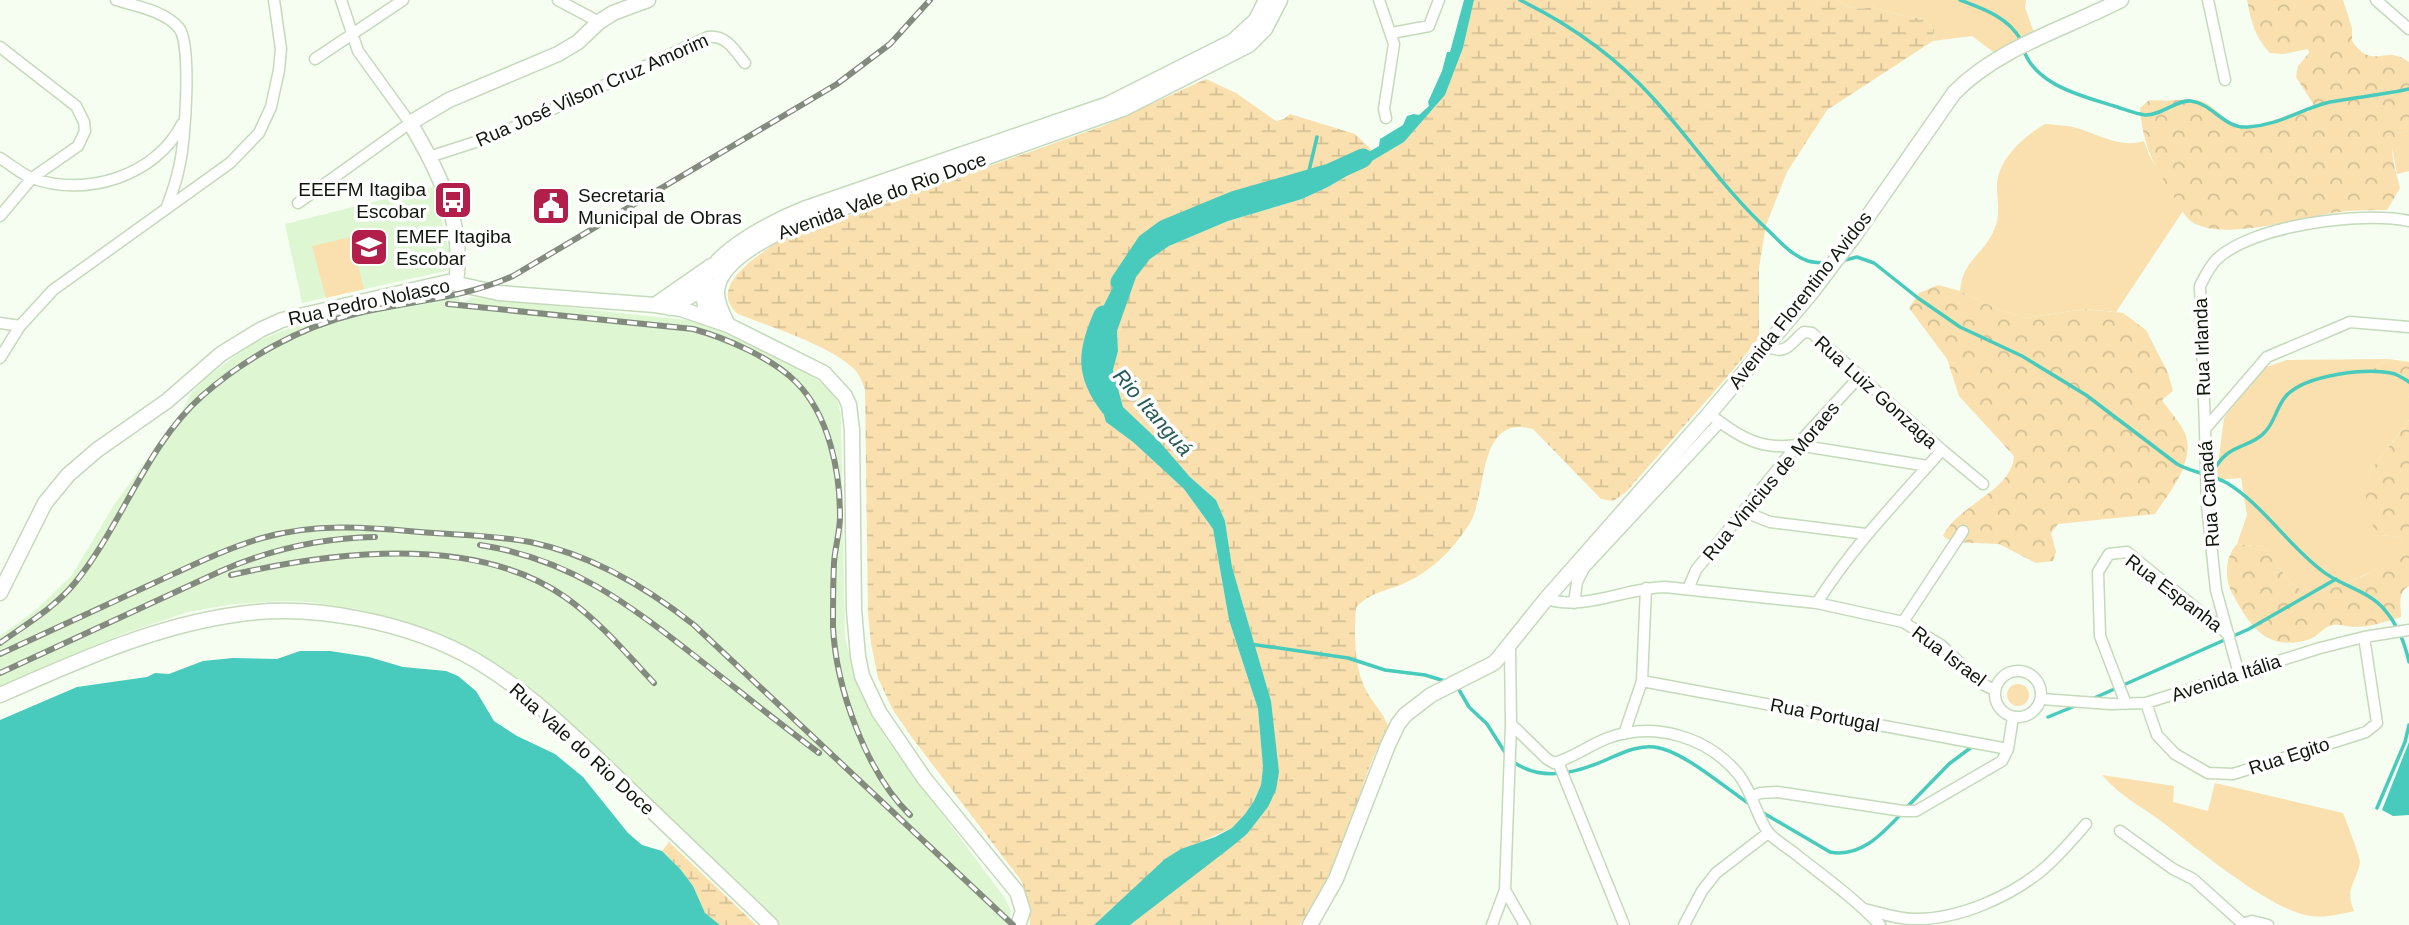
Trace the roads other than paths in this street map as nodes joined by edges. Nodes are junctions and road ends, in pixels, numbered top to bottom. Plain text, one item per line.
1 (116, 0) edge
2 (274, 0) edge
3 (341, 0) edge
4 (402, 0) edge
5 (558, 0) edge
6 (648, 0) edge
7 (1266, 0) edge
8 (1280, 0) edge
9 (1380, 0) edge
10 (1439, 0) edge
11 (2121, 0) edge
12 (2208, 0) edge
13 (2376, 0) edge
14 (599, 22) junction
15 (2409, 29) edge
16 (1392, 33) junction
17 (351, 35) junction
18 (0, 47) edge
19 (315, 59) dead end
20 (745, 63) dead end
21 (2225, 80) dead end
22 (1386, 118) dead end
23 (184, 120) junction
24 (410, 123) junction
25 (429, 157) junction
26 (0, 158) edge
27 (32, 178) junction
28 (298, 203) dead end
29 (166, 209) junction
30 (0, 216) edge
31 (2409, 221) edge
32 (720, 258) junction
33 (721, 278) junction
34 (456, 282) junction
35 (702, 289) junction
36 (655, 305) junction
37 (670, 308) junction
38 (709, 317) junction
39 (0, 323) edge
40 (728, 325) junction
41 (20, 326) junction
42 (2409, 327) edge
43 (1766, 346) junction
44 (0, 358) edge
45 (1860, 377) junction
46 (1715, 418) junction
47 (2205, 429) junction
48 (1797, 445) junction
49 (1942, 450) junction
50 (1928, 466) junction
51 (1983, 484) dead end
52 (1745, 512) junction
53 (1962, 531) dead end
54 (1866, 534) junction
55 (1646, 588) junction
56 (1688, 589) junction
57 (0, 593) edge
58 (1546, 599) junction
59 (1574, 603) junction
60 (1817, 603) junction
61 (1903, 622) junction
62 (2409, 630) edge
63 (2229, 635) junction
64 (2364, 636) junction
65 (1510, 645) junction
66 (2239, 674) junction
67 (1642, 681) junction
68 (1995, 690) junction
69 (0, 695) edge
70 (2041, 699) junction
71 (2146, 703) junction
72 (2126, 704) junction
73 (2013, 717) junction
74 (1511, 724) junction
75 (1624, 734) junction
76 (2008, 749) junction
77 (1558, 762) junction
78 (1752, 797) junction
79 (2086, 824) dead end
80 (2120, 831) dead end
81 (1769, 833) junction
82 (1505, 890) junction
83 (1864, 909) junction
84 (771, 925) edge
85 (1018, 925) edge
86 (1310, 925) edge
87 (1492, 925) edge
88 (1525, 925) edge
89 (1625, 925) edge
90 (1684, 925) edge
91 (1880, 925) edge
92 (2243, 925) edge
93 (2268, 925) edge

1 - 23 street
2 - 29 street
3 - 17 street
4 - 17 street
5 - 14 street
6 - 14 street
7 - 32 street, Avenida Vale do Rio Doce
8 - 33 street, Avenida Vale do Rio Doce
9 - 16 street
10 - 16 street
11 - 43 street, Avenida Florentino Avidos
12 - 21 street
13 - 15 street
14 - 24 street
16 - 22 street
17 - 19 street
17 - 24 street
18 - 27 street
20 - 25 street, Rua José Vilson Cruz Amorim
23 - 27 street
23 - 29 street
24 - 25 street
24 - 28 street
25 - 34 street
26 - 27 street
27 - 30 street
29 - 41 street
31 - 47 street, Rua Irlanda
32 - 35 street, Avenida Vale do Rio Doce
32 - 36 street
33 - 35 street, Avenida Vale do Rio Doce
33 - 40 street
34 - 36 street, Rua Pedro Nolasco
34 - 57 street, Rua Pedro Nolasco
35 - 37 street, Avenida Vale do Rio Doce
35 - 38 street
36 - 37 street, Rua Pedro Nolasco
37 - 38 street, Rua Pedro Nolasco
38 - 40 street, Rua Pedro Nolasco
39 - 41 street
40 - 85 street
41 - 44 street
42 - 47 street, Rua Canadá
43 - 45 street, Rua Luiz Gonzaga
43 - 46 street, Avenida Florentino Avidos
45 - 48 street, Rua Vinicius de Moraes
45 - 49 street, Rua Luiz Gonzaga
46 - 48 street
46 - 58 street, Avenida Florentino Avidos
46 - 59 street
47 - 63 street, Rua Canadá
48 - 50 street
48 - 52 street, Rua Vinicius de Moraes
49 - 50 street
49 - 51 street, Rua Luiz Gonzaga
50 - 54 street
52 - 54 street
52 - 56 street, Rua Vinicius de Moraes
53 - 61 street
54 - 60 street
55 - 56 street, Rua Israel
55 - 59 street, Rua Israel
55 - 67 street
56 - 60 street, Rua Israel
58 - 59 street, Rua Israel
58 - 65 street, Avenida Florentino Avidos
60 - 61 street, Rua Israel
61 - 68 street, Rua Israel
62 - 64 street, Avenida Itália
63 - 66 street, Rua Canadá
63 - 72 street, Rua Espanha
64 - 66 street, Avenida Itália
64 - 71 street, Rua Egito
65 - 74 street
65 - 86 street, Avenida Florentino Avidos
66 - 71 street, Avenida Itália
67 - 75 street
67 - 76 street, Rua Portugal
68 - 70 street
68 - 73 street
69 - 84 street, Rua Vale do Rio Doce
70 - 72 street, Avenida Itália
70 - 73 street
71 - 72 street, Avenida Itália
73 - 76 street
74 - 77 street
74 - 82 street
75 - 77 street
75 - 78 street
76 - 78 street
77 - 89 street
78 - 81 street
79 - 83 street
80 - 92 street
81 - 83 street
81 - 90 street
82 - 87 street
82 - 88 street
83 - 91 street
92 - 93 street

